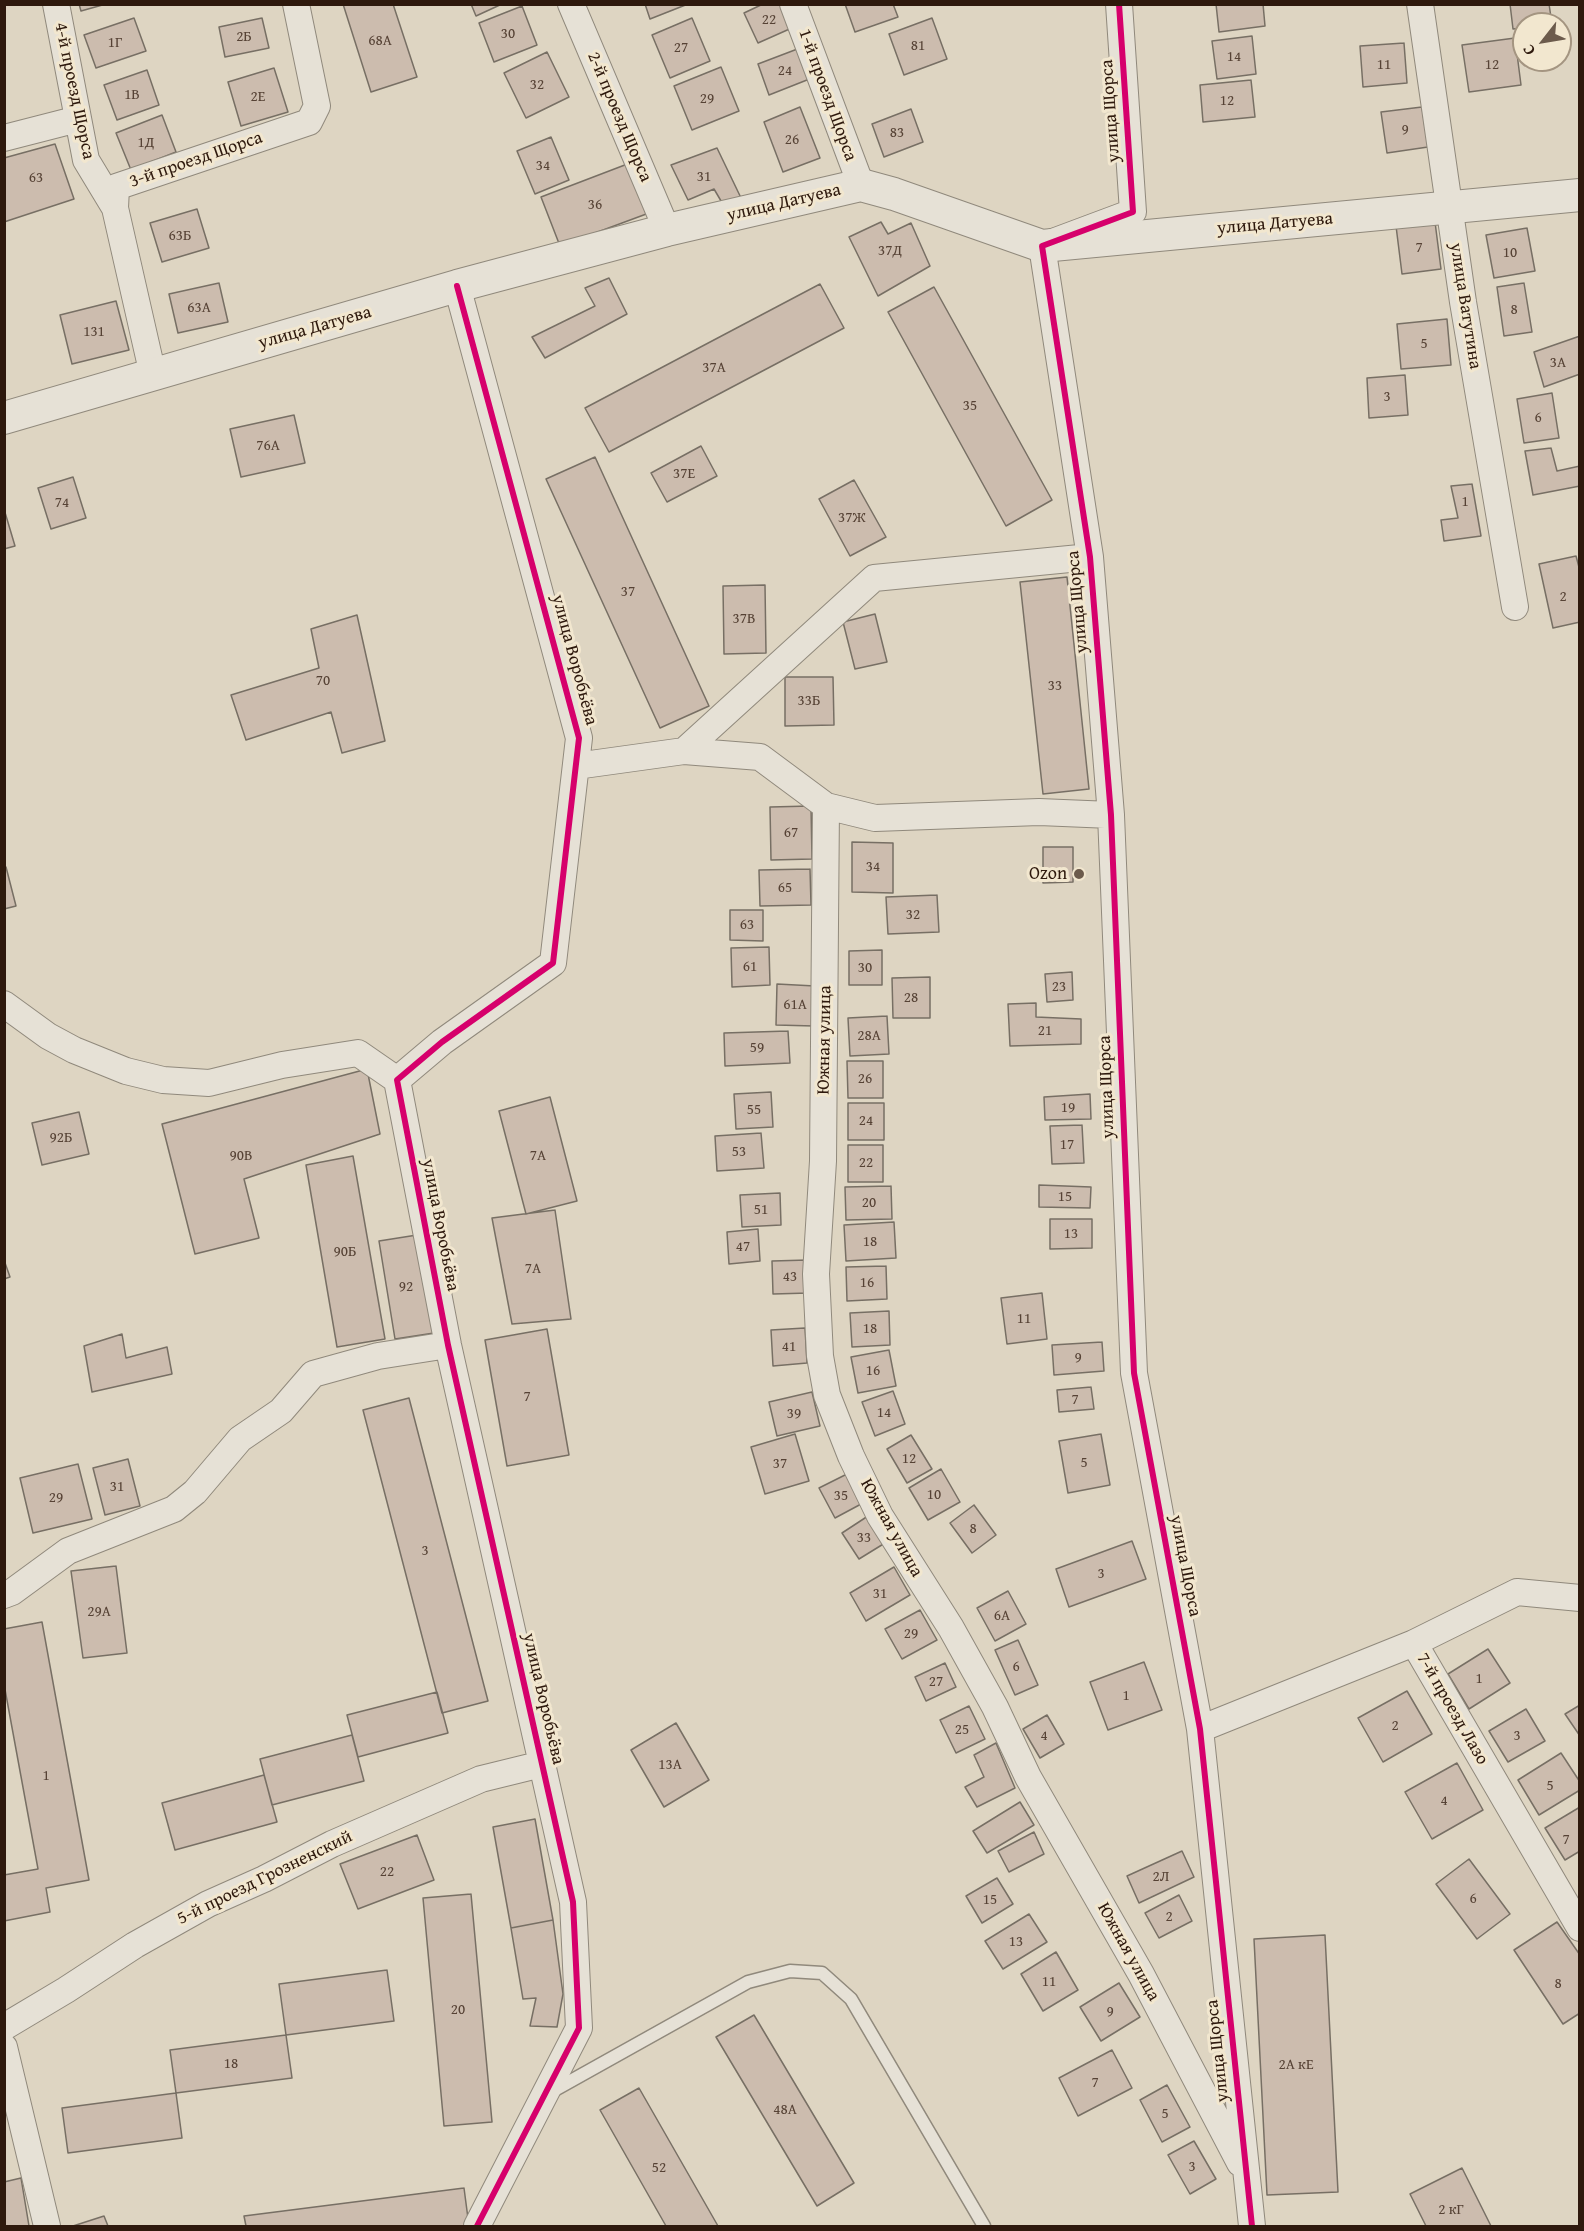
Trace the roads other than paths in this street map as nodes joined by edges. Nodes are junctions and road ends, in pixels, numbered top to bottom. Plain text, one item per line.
1 (56, 4) edge
2 (296, 4) edge
3 (571, 4) edge
4 (793, 4) edge
5 (1119, 4) edge
6 (1420, 4) edge
7 (78, 118) junction
8 (4, 138) edge
9 (861, 185) junction
10 (1580, 195) edge
11 (1450, 207) junction
12 (115, 208) junction
13 (667, 230) junction
14 (1042, 246) junction
15 (457, 286) junction
16 (153, 375) junction
17 (4, 418) edge
18 (1089, 557) junction
19 (1515, 607) dead end
20 (684, 751) junction
21 (576, 766) junction
22 (826, 806) junction
23 (1111, 815) junction
24 (4, 1004) edge
25 (397, 1080) junction
26 (448, 1345) junction
27 (4, 1595) edge
28 (1580, 1598) edge
29 (1414, 1643) junction
30 (1200, 1729) junction
31 (542, 1764) junction
32 (1580, 1928) edge
33 (4, 2027) edge
34 (4, 2047) edge
35 (544, 2095) junction
36 (1246, 2175) junction
37 (47, 2226) edge
38 (477, 2226) edge
39 (984, 2226) edge
40 (1252, 2226) edge

1 - 7 street, 4-й проезд Щорса
2 - 12 street, 3-й проезд Щорса
3 - 13 street, 2-й проезд Щорса
4 - 9 street, 1-й проезд Щорса
5 - 14 street, улица Щорса
6 - 11 street, улица Ватутина
7 - 8 street
7 - 12 street, 4-й проезд Щорса
9 - 13 street, улица Датуева
9 - 14 street, улица Датуева
10 - 11 street, улица Датуева
11 - 14 street, улица Датуева
11 - 19 street, улица Ватутина
12 - 16 street, 3-й проезд Щорса
13 - 15 street, улица Датуева
14 - 18 street, улица Щорса
15 - 16 street, улица Датуева
15 - 21 street, улица Воробьёва
16 - 17 street, улица Датуева
18 - 20 street
18 - 23 street, улица Щорса
20 - 21 street
20 - 22 street
21 - 25 street, улица Воробьёва
22 - 23 street
22 - 36 street, Южная улица
23 - 30 street, улица Щорса
24 - 25 street
25 - 26 street, улица Воробьёва
26 - 27 street
26 - 31 street, улица Воробьёва
28 - 29 street, 7-й проезд Лазо
29 - 30 street
29 - 32 street, 7-й проезд Лазо
30 - 36 street, улица Щорса
31 - 33 street, 5-й проезд Грозненский
31 - 35 street, улица Воробьёва
34 - 37 street
35 - 38 street, улица Воробьёва
35 - 39 lane
36 - 40 street, улица Щорса

